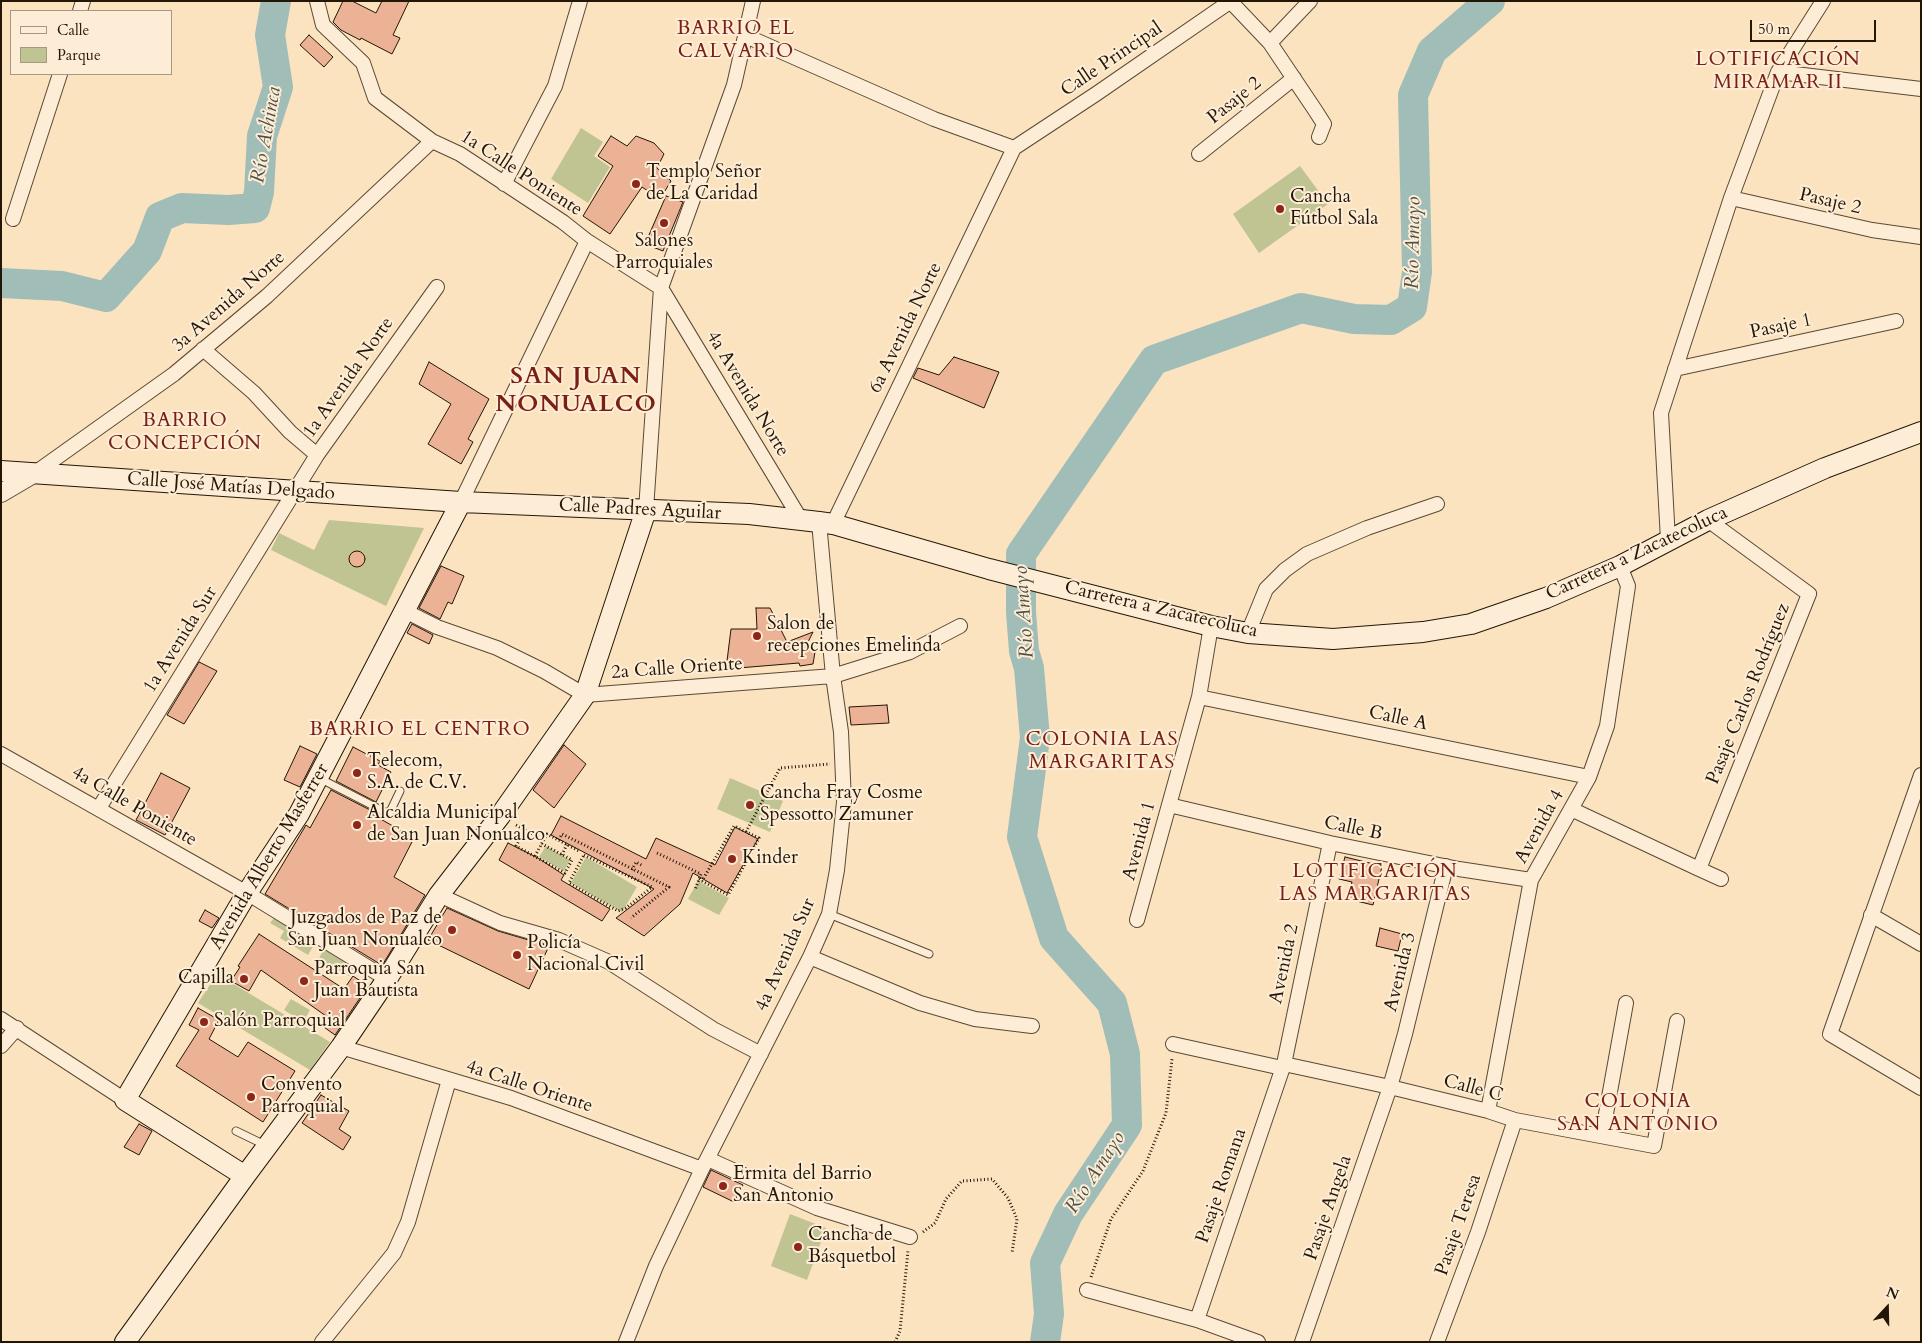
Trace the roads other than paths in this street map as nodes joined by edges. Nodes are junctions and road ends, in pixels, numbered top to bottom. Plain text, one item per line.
1 (317, 1) edge
2 (580, 1) edge
3 (752, 1) edge
4 (1231, 1) edge
5 (1310, 1) edge
6 (1823, 1) edge
7 (746, 36) junction
8 (1270, 43) junction
9 (1778, 72) junction
10 (60, 75) edge
11 (1294, 78) junction
12 (1921, 89) edge
13 (1319, 137) dead end
14 (432, 141) junction
15 (1014, 148) junction
16 (1199, 154) dead end
17 (504, 184) junction
18 (1731, 198) junction
19 (13, 219) dead end
20 (1921, 237) edge
21 (587, 241) junction
22 (437, 287) dead end
23 (661, 288) junction
24 (1896, 321) dead end
25 (203, 349) junction
26 (1675, 370) junction
27 (1921, 432) edge
28 (317, 455) junction
29 (1, 471) edge
30 (35, 473) junction
31 (294, 492) junction
32 (1, 493) edge
33 (461, 502) junction
34 (1437, 504) dead end
35 (646, 510) junction
36 (1708, 520) junction
37 (818, 522) junction
38 (1668, 540) junction
39 (1620, 566) junction
40 (405, 611) junction
41 (960, 626) dead end
42 (1211, 626) junction
43 (1248, 633) junction
44 (833, 676) junction
45 (585, 695) junction
46 (1199, 697) junction
47 (1, 754) edge
48 (1921, 775) edge
49 (1589, 777) junction
50 (319, 778) junction
51 (400, 791) dead end
52 (1169, 805) junction
53 (99, 808) junction
54 (1571, 809) junction
55 (1330, 843) junction
56 (1446, 866) junction
57 (1699, 869) junction
58 (1721, 879) dead end
59 (1532, 880) junction
60 (248, 893) junction
61 (439, 895) junction
62 (829, 914) junction
63 (1872, 915) junction
64 (1137, 920) dead end
65 (1921, 944) edge
66 (930, 954) dead end
67 (810, 957) junction
68 (387, 979) junction
69 (1626, 1003) dead end
70 (1, 1019) edge
71 (1677, 1021) dead end
72 (1032, 1026) dead end
73 (17, 1028) junction
74 (1173, 1044) road end
75 (1, 1046) edge
76 (341, 1047) junction
77 (762, 1054) junction
78 (1283, 1066) junction
79 (449, 1080) junction
80 (1390, 1087) junction
81 (1921, 1088) edge
82 (125, 1100) junction
83 (1488, 1111) junction
84 (1514, 1120) junction
85 (236, 1130) dead end
86 (1602, 1136) junction
87 (267, 1146) junction
88 (705, 1164) junction
89 (244, 1176) junction
90 (910, 1237) road end
91 (1087, 1290) road end
92 (1197, 1320) junction
93 (125, 1342) edge
94 (322, 1342) edge
95 (626, 1342) edge
96 (1258, 1342) edge
97 (1302, 1342) edge
98 (1437, 1342) edge

1 - 14 street, 1a Calle Poniente
2 - 17 street
3 - 7 street
4 - 8 street
4 - 15 street, Calle Principal
5 - 8 street
6 - 9 street
7 - 15 street
7 - 23 street
8 - 11 street
9 - 12 street
9 - 18 street
10 - 19 street
11 - 13 street
11 - 16 street, Pasaje 2
14 - 17 street, 1a Calle Poniente
14 - 25 street, 3a Avenida Norte
15 - 37 street, 6a Avenida Norte
17 - 21 street, 1a Calle Poniente
18 - 20 street, Pasaje 2
18 - 26 street
21 - 23 street, 1a Calle Poniente
21 - 33 street
22 - 28 street, 1a Avenida Norte
23 - 35 street
23 - 37 street, 4a Avenida Norte
24 - 26 street, Pasaje 1
25 - 28 street
25 - 30 street, 3a Avenida Norte
26 - 38 street
27 - 36 main road, Carretera a Zacatecoluca
28 - 31 street, 1a Avenida Norte
29 - 30 main road, Calle José Matías Delgado
30 - 31 main road, Calle José Matías Delgado
30 - 32 street
31 - 33 main road, Calle José Matías Delgado
31 - 53 street, 1a Avenida Sur
33 - 35 main road, Calle Padres Aguilar
33 - 40 main road, Avenida Alberto Masferrer
34 - 43 street
35 - 37 main road, Calle Padres Aguilar
35 - 45 main road
36 - 38 main road, Carretera a Zacatecoluca
36 - 57 street, Pasaje Carlos Rodríguez
37 - 42 main road, Carretera a Zacatecoluca
37 - 44 street, 4a Avenida Sur
38 - 39 main road, Carretera a Zacatecoluca
39 - 43 main road, Carretera a Zacatecoluca
39 - 49 street, Avenida 4
40 - 45 street
40 - 50 main road, Avenida Alberto Masferrer
41 - 44 street, 2a Calle Oriente
42 - 43 main road, Carretera a Zacatecoluca
42 - 46 street, Avenida 1
44 - 45 street, 2a Calle Oriente
44 - 62 street, 4a Avenida Sur
45 - 61 main road
46 - 49 street, Calle A
46 - 52 street, Avenida 1
47 - 53 street, 4a Calle Poniente
48 - 63 street
49 - 54 street, Avenida 4
50 - 51 lane
50 - 60 main road, Avenida Alberto Masferrer
52 - 55 street, Calle B
52 - 64 street, Avenida 1
53 - 60 street, 4a Calle Poniente
54 - 57 street
54 - 59 street, Avenida 4
55 - 56 street, Calle B
55 - 78 street, Avenida 2
56 - 59 street, Calle B
56 - 80 street, Avenida 3
57 - 58 street
59 - 83 street, Avenida 4
60 - 68 street
60 - 82 main road, Avenida Alberto Masferrer
61 - 68 main road
61 - 77 street
62 - 66 lane
62 - 67 street, 4a Avenida Sur
63 - 65 street
63 - 81 street
67 - 72 street
67 - 77 street, 4a Avenida Sur
68 - 76 main road
69 - 86 street
70 - 73 street
71 - 86 street, Calle C
73 - 75 street
73 - 82 street
74 - 78 street, Calle C
76 - 79 street, 4a Calle Oriente
76 - 87 main road
77 - 88 street, 4a Avenida Sur
78 - 80 street, Calle C
78 - 92 street, Pasaje Romana
79 - 88 street, 4a Calle Oriente
79 - 94 street
80 - 83 street, Calle C
80 - 97 street, Pasaje Angela
82 - 89 main road
83 - 84 street, Calle C
84 - 86 street, Calle C
84 - 98 street, Pasaje Teresa
85 - 87 lane
87 - 89 main road
88 - 90 street, 4a Calle Oriente
88 - 95 street, 4a Avenida Sur
89 - 93 main road
91 - 92 street
92 - 96 street

